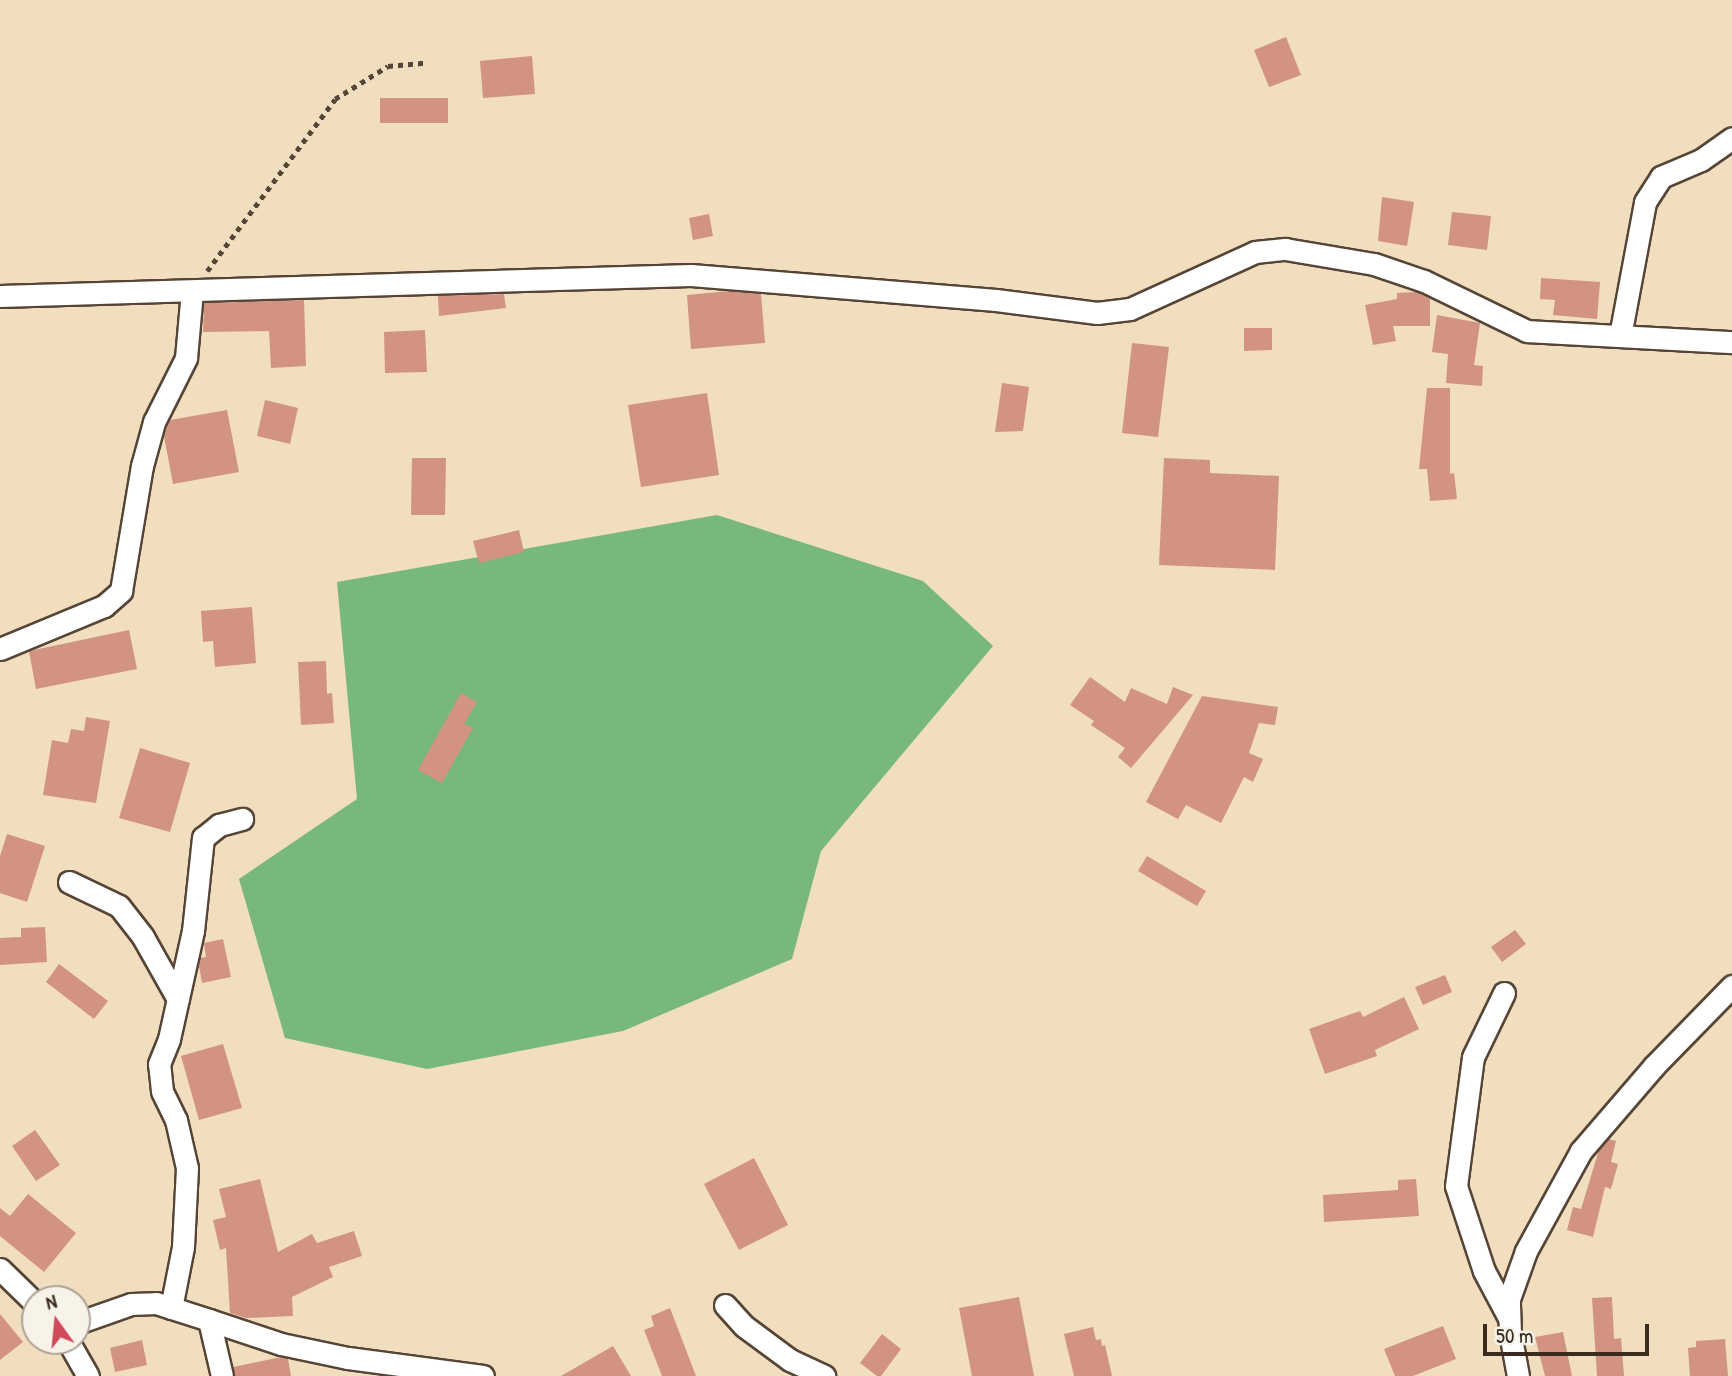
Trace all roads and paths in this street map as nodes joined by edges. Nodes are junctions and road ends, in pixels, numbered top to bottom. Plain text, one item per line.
1 (425, 63) dead end
2 (1732, 138) edge
3 (192, 291) junction
4 (0, 296) edge
5 (1620, 336) junction
6 (1732, 342) edge
7 (0, 649) edge
8 (242, 818) dead end
9 (69, 881) dead end
10 (1732, 986) edge
11 (1504, 993) dead end
12 (178, 999) junction
13 (0, 1269) edge
14 (21, 1289) edge
15 (724, 1305) dead end
16 (171, 1308) junction
17 (91, 1318) edge
18 (1509, 1318) junction
19 (209, 1320) junction
20 (76, 1355) edge
21 (449, 1373) edge
22 (88, 1376) edge
23 (222, 1376) edge
24 (483, 1376) edge
25 (824, 1376) edge
26 (1518, 1376) edge

1 - 3 path
2 - 5 street
3 - 4 street
3 - 5 street
3 - 7 street
5 - 6 street
8 - 12 street
9 - 12 street
10 - 18 street
11 - 18 street
12 - 16 street
13 - 14 street
15 - 25 street
16 - 17 street
16 - 19 street
18 - 26 street
19 - 21 street
19 - 23 street
20 - 22 street
21 - 24 street

